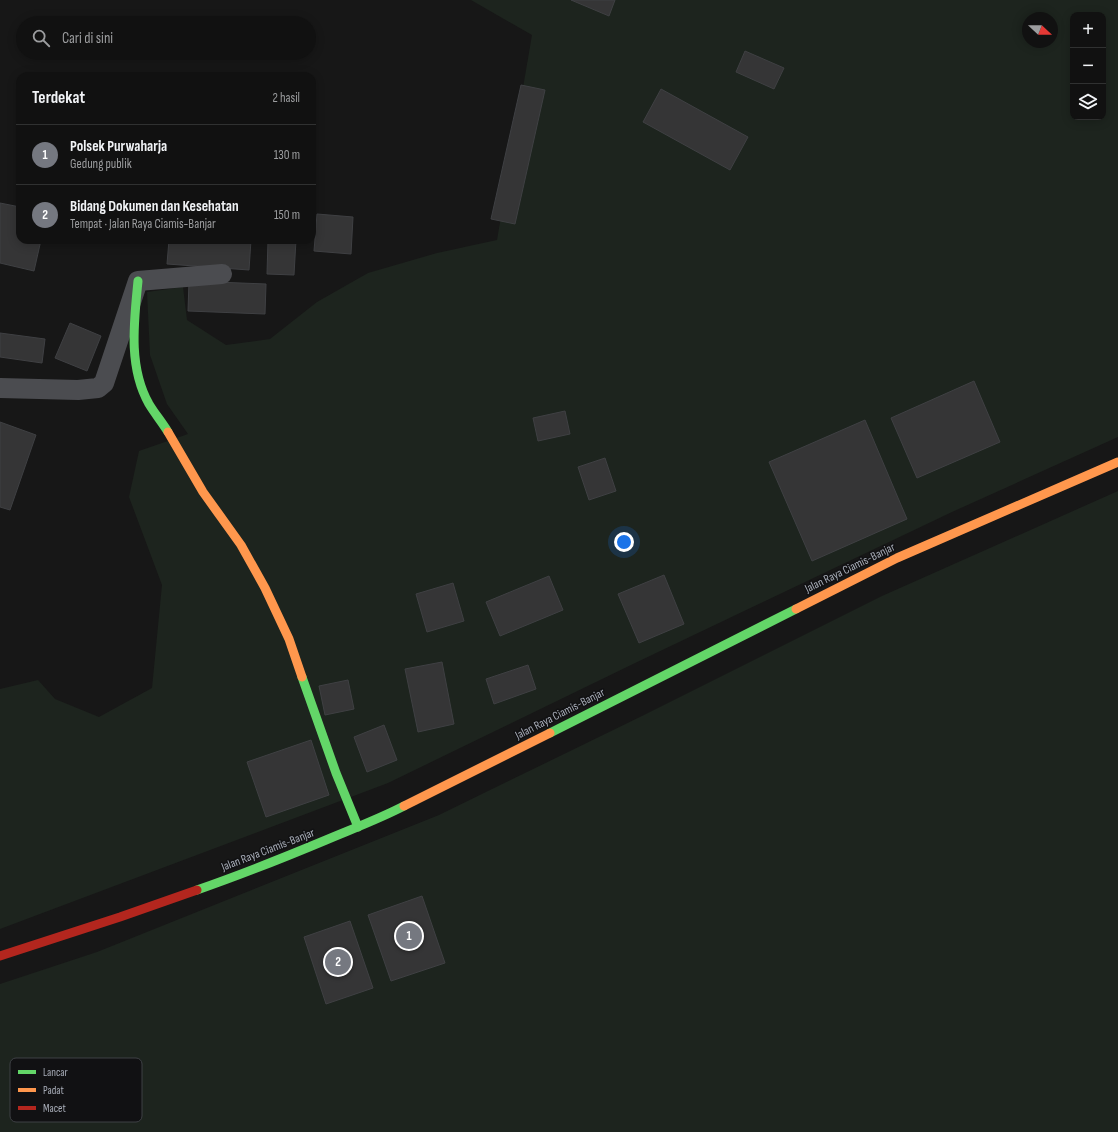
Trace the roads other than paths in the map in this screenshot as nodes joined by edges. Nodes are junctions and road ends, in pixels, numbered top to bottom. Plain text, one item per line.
1 (222, 274) dead end
2 (138, 281) junction
3 (0, 388) edge
4 (1118, 462) edge
5 (358, 827) junction
6 (0, 956) edge

1 - 2 street
2 - 3 street
2 - 5 main road
4 - 5 main road, Jalan Raya Ciamis-Banjar
5 - 6 main road, Jalan Raya Ciamis-Banjar

